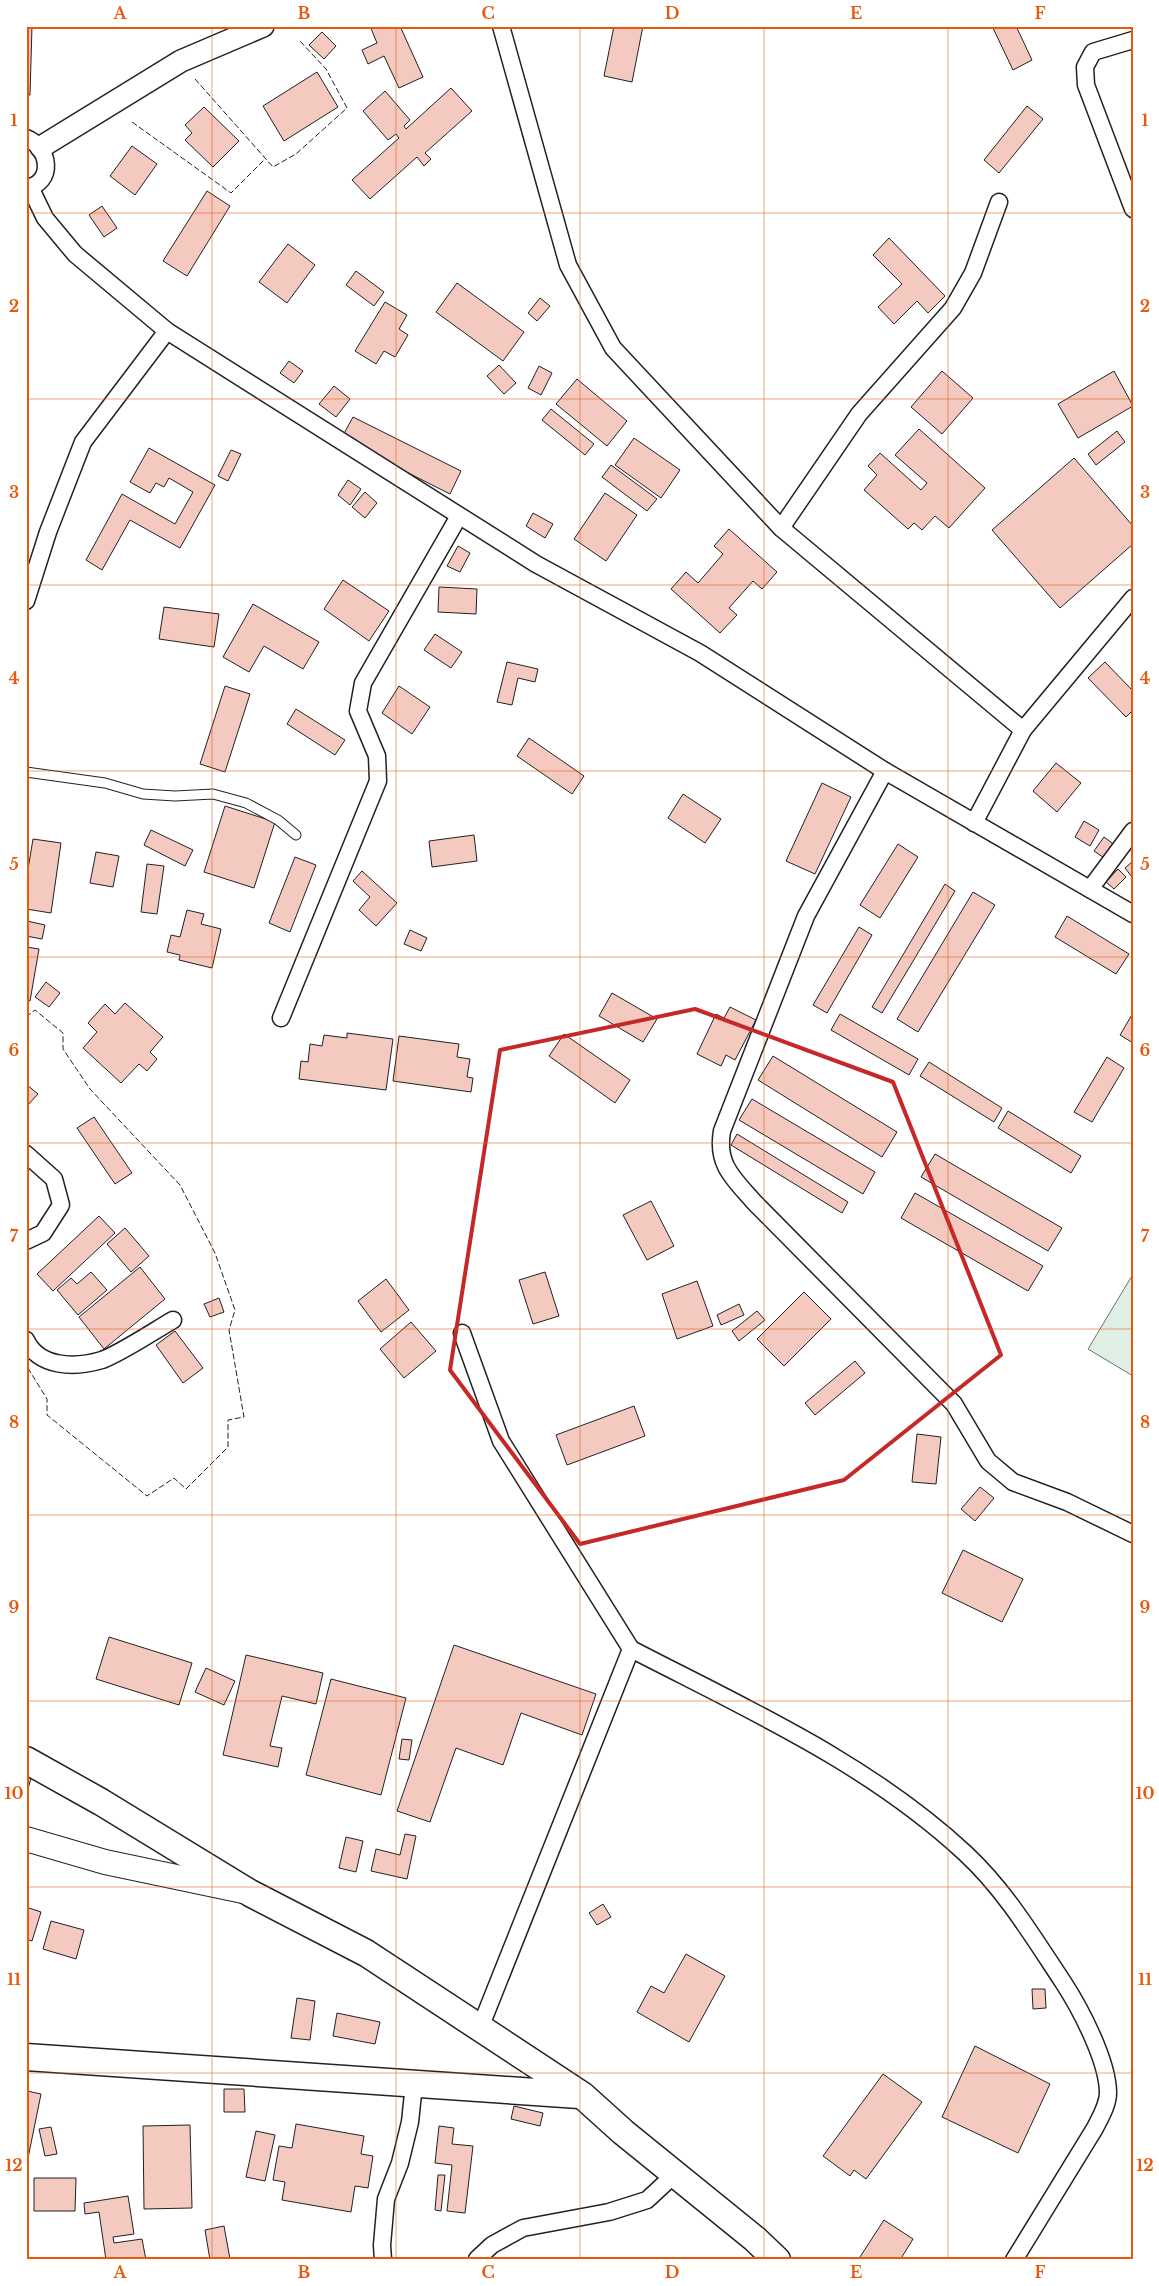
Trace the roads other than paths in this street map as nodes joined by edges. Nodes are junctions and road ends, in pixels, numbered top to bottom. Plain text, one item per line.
1 (263, 26) edge
2 (501, 26) edge
3 (1133, 40) edge
4 (34, 142) edge
5 (28, 188) edge
6 (999, 202) dead end
7 (1133, 209) edge
8 (167, 331) junction
9 (459, 516) junction
10 (781, 528) junction
11 (1133, 598) edge
12 (26, 601) edge
13 (1023, 730) junction
14 (26, 772) edge
15 (885, 772) junction
16 (974, 823) junction
17 (1133, 830) edge
18 (296, 835) dead end
19 (1090, 889) junction
20 (1133, 914) edge
21 (281, 1018) dead end
22 (26, 1154) edge
23 (26, 1241) edge
24 (173, 1320) dead end
25 (462, 1333) dead end
26 (26, 1340) edge
27 (1133, 1534) edge
28 (631, 1648) junction
29 (26, 1760) edge
30 (26, 1839) edge
31 (250, 1893) junction
32 (480, 2028) junction
33 (26, 2057) edge
34 (414, 2084) junction
35 (582, 2095) junction
36 (676, 2174) junction
37 (477, 2259) edge
38 (383, 2260) edge
39 (777, 2260) edge
40 (1014, 2260) edge

1 - 4 street
2 - 10 street
3 - 7 street
4 - 5 street
5 - 8 street
6 - 10 street
8 - 9 street
8 - 12 street
9 - 15 street
9 - 21 street
10 - 13 street
11 - 13 street
13 - 16 street
14 - 18 lane
15 - 16 street
15 - 27 street
16 - 19 street
17 - 19 street
19 - 20 street
22 - 23 street
24 - 26 street
25 - 28 street
28 - 32 street
28 - 40 street
29 - 31 main road
30 - 31 main road
31 - 32 main road
32 - 35 main road
33 - 34 main road
34 - 35 main road
34 - 38 street
35 - 36 main road
36 - 37 street
36 - 39 main road

